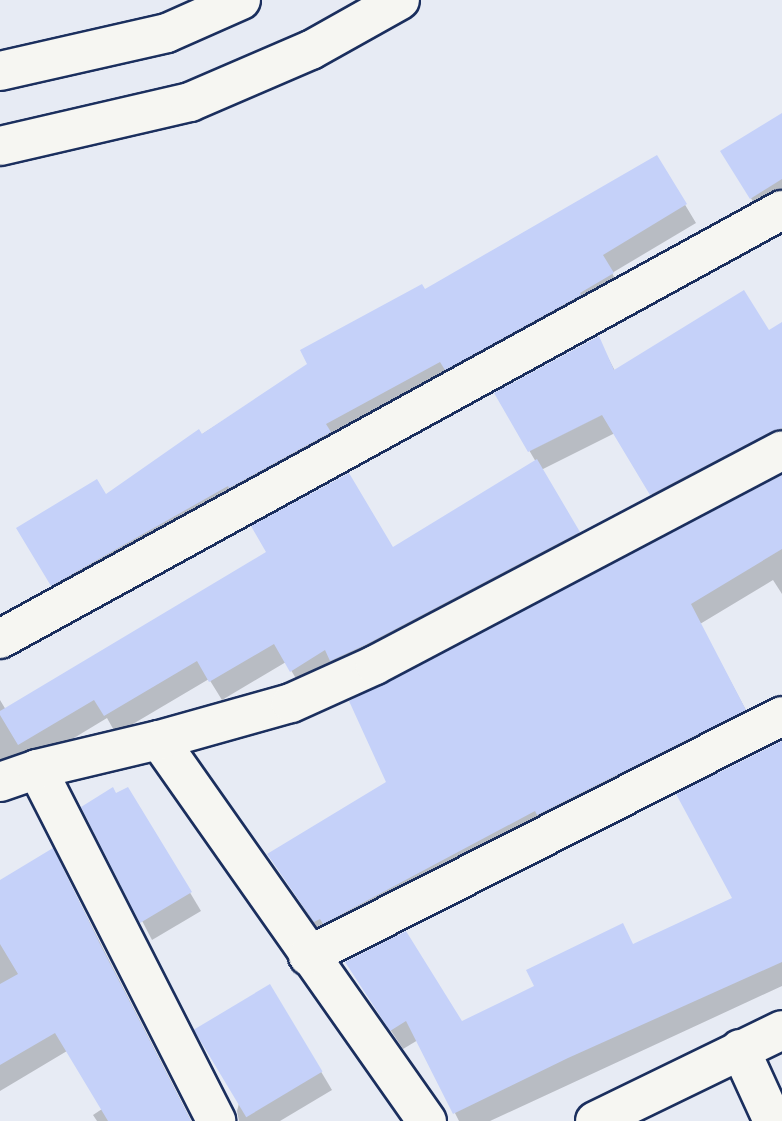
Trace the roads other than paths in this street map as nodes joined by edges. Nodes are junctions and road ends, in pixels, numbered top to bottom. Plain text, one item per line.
1 (241, 0) edge
2 (400, 0) edge
3 (0, 71) edge
4 (0, 146) edge
5 (782, 210) edge
6 (782, 450) edge
7 (0, 639) edge
8 (782, 716) edge
9 (159, 740) junction
10 (37, 769) junction
11 (0, 782) edge
12 (309, 956) junction
13 (782, 1030) edge
14 (740, 1049) junction
15 (216, 1121) edge
16 (427, 1121) edge
17 (595, 1121) edge
18 (773, 1121) edge

1 - 3 street
2 - 4 street
5 - 7 street
6 - 9 street
8 - 12 street
9 - 10 street
9 - 12 street
10 - 11 street
10 - 15 street
12 - 16 street
13 - 14 street
14 - 17 street
14 - 18 street

